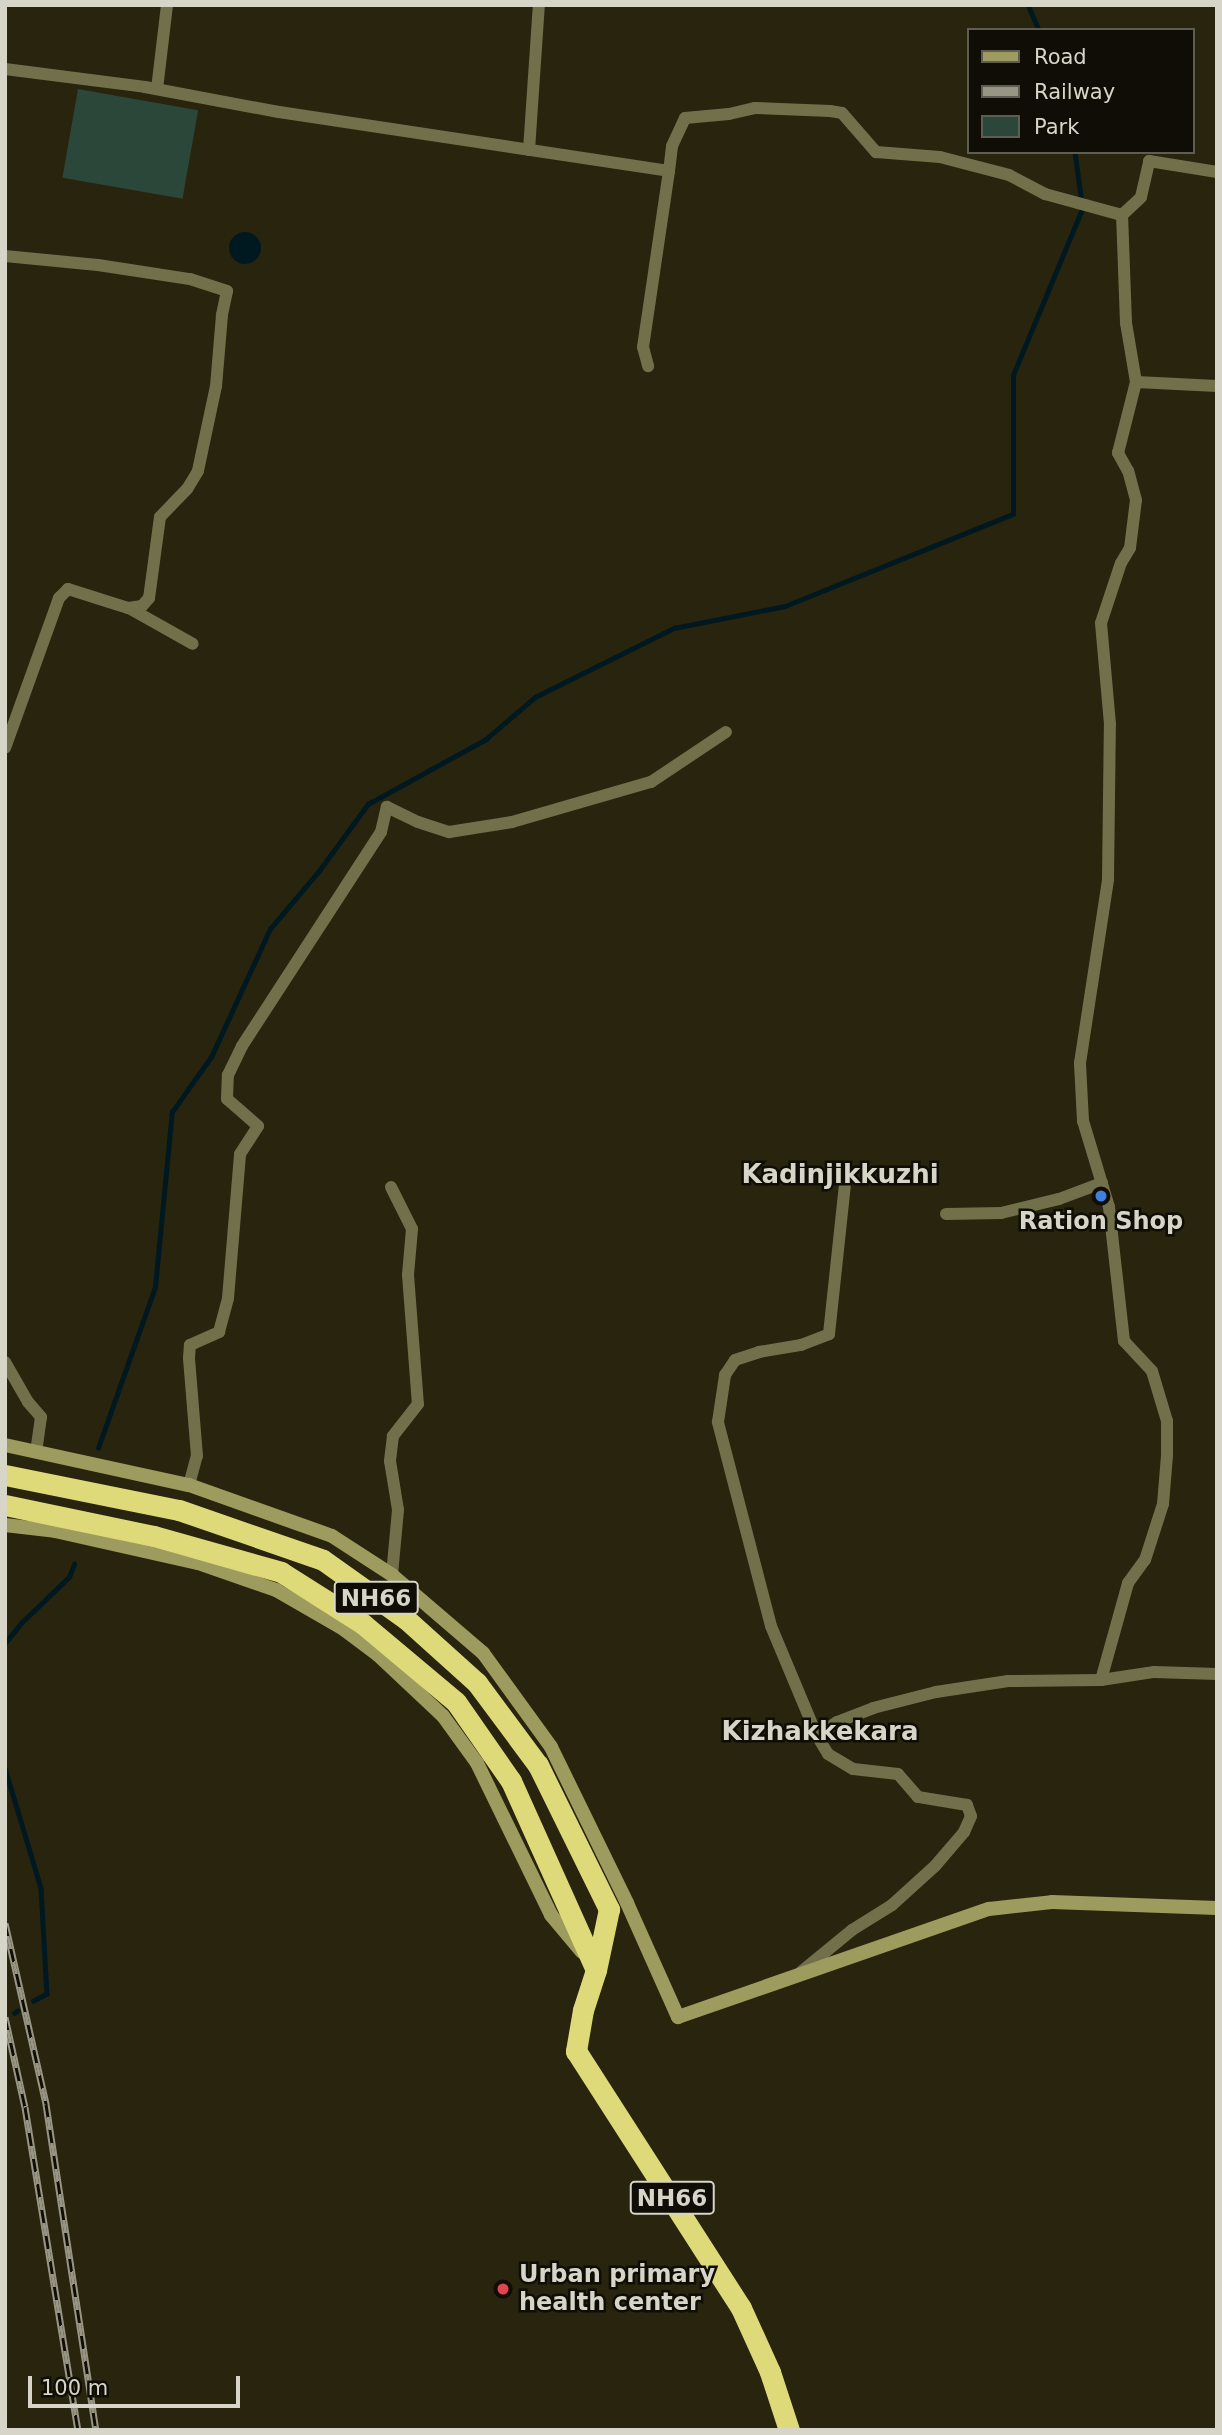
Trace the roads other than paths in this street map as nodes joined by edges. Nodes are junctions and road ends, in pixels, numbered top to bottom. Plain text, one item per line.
1 (167, 5) edge
2 (539, 5) edge
3 (5, 69) edge
4 (157, 89) junction
5 (528, 150) junction
6 (669, 171) junction
7 (1217, 172) edge
8 (1122, 215) junction
9 (5, 256) edge
10 (648, 366) dead end
11 (1136, 382) junction
12 (1217, 387) edge
13 (128, 608) junction
14 (193, 644) dead end
15 (726, 732) dead end
16 (5, 748) edge
17 (846, 1176) dead end
18 (1102, 1183) junction
19 (391, 1187) dead end
20 (946, 1214) dead end
21 (5, 1362) edge
22 (5, 1445) edge
23 (36, 1451) junction
24 (5, 1475) edge
25 (189, 1485) junction
26 (5, 1505) edge
27 (5, 1525) edge
28 (392, 1575) junction
29 (1217, 1674) edge
30 (1101, 1681) junction
31 (817, 1735) junction
32 (1217, 1908) edge
33 (596, 1970) junction
34 (801, 1973) junction
35 (789, 2430) edge

1 - 4 street
2 - 5 street
3 - 4 street
4 - 5 street
5 - 6 street
6 - 8 street
6 - 10 street
7 - 8 street
8 - 11 street
9 - 13 street
11 - 12 street
11 - 18 street
13 - 14 street
13 - 16 street
15 - 25 street
17 - 31 street
18 - 20 street
18 - 30 street
19 - 28 street
21 - 23 street
22 - 23 street
23 - 25 street
24 - 33 highway, NH66
25 - 28 street
26 - 33 highway, NH66
27 - 33 street
28 - 34 street
29 - 30 street
30 - 31 street
31 - 34 street
32 - 34 street
33 - 35 highway, NH66

